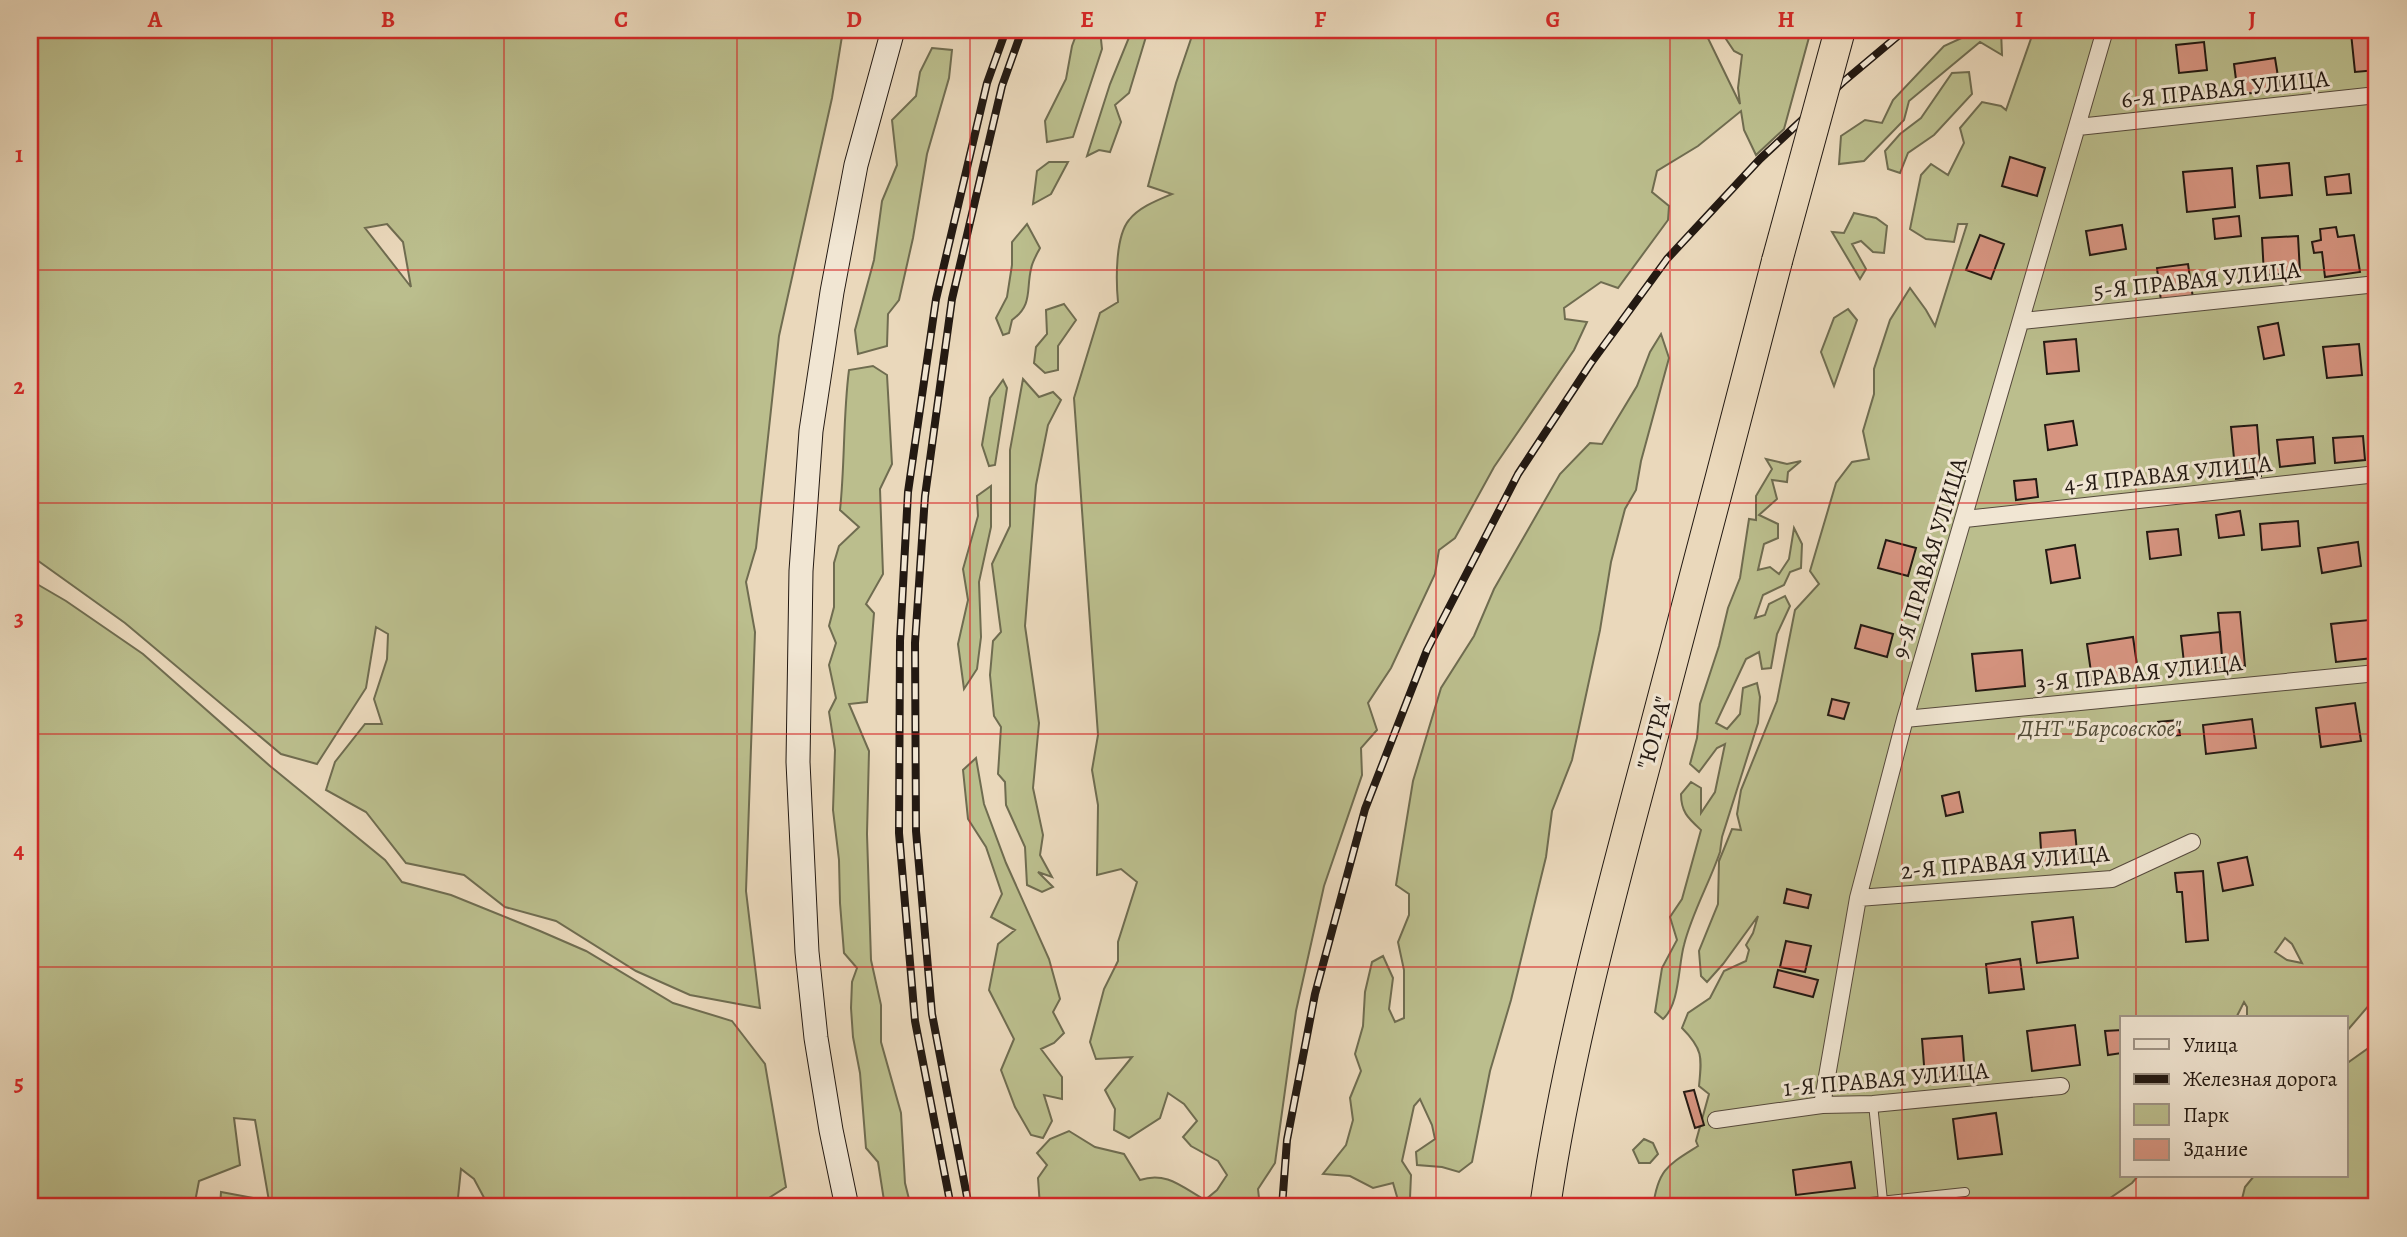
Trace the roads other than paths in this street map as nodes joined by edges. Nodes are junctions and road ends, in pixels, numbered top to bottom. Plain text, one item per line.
1 (893, 30) edge
2 (1840, 30) edge
3 (2105, 30) edge
4 (2377, 95) edge
5 (2078, 127) junction
6 (2377, 284) edge
7 (2022, 321) junction
8 (2377, 474) edge
9 (1965, 519) junction
10 (2377, 673) edge
11 (1905, 719) junction
12 (2192, 842) dead end
13 (1858, 898) junction
14 (2061, 1086) dead end
15 (1873, 1104) junction
16 (1822, 1105) junction
17 (1716, 1120) dead end
18 (1965, 1192) dead end
19 (1883, 1201) junction
20 (847, 1207) edge
21 (1545, 1207) edge
22 (1823, 1207) edge

1 - 20 main road
2 - 21 highway, "ЮГРА", bridge
3 - 5 street, 9-Я ПРАВАЯ УЛИЦА
4 - 5 street, 6-Я ПРАВАЯ УЛИЦА
5 - 7 street, 9-Я ПРАВАЯ УЛИЦА
6 - 7 street, 5-Я ПРАВАЯ УЛИЦА
7 - 9 street, 9-Я ПРАВАЯ УЛИЦА
8 - 9 street, 4-Я ПРАВАЯ УЛИЦА
9 - 11 street, 9-Я ПРАВАЯ УЛИЦА
10 - 11 street, 3-Я ПРАВАЯ УЛИЦА
11 - 13 street, 9-Я ПРАВАЯ УЛИЦА
12 - 13 street, 2-Я ПРАВАЯ УЛИЦА
13 - 16 street, 9-Я ПРАВАЯ УЛИЦА
14 - 15 street, 1-Я ПРАВАЯ УЛИЦА
15 - 16 street, 1-Я ПРАВАЯ УЛИЦА
15 - 19 lane
16 - 17 street, 1-Я ПРАВАЯ УЛИЦА
18 - 19 lane
19 - 22 lane

